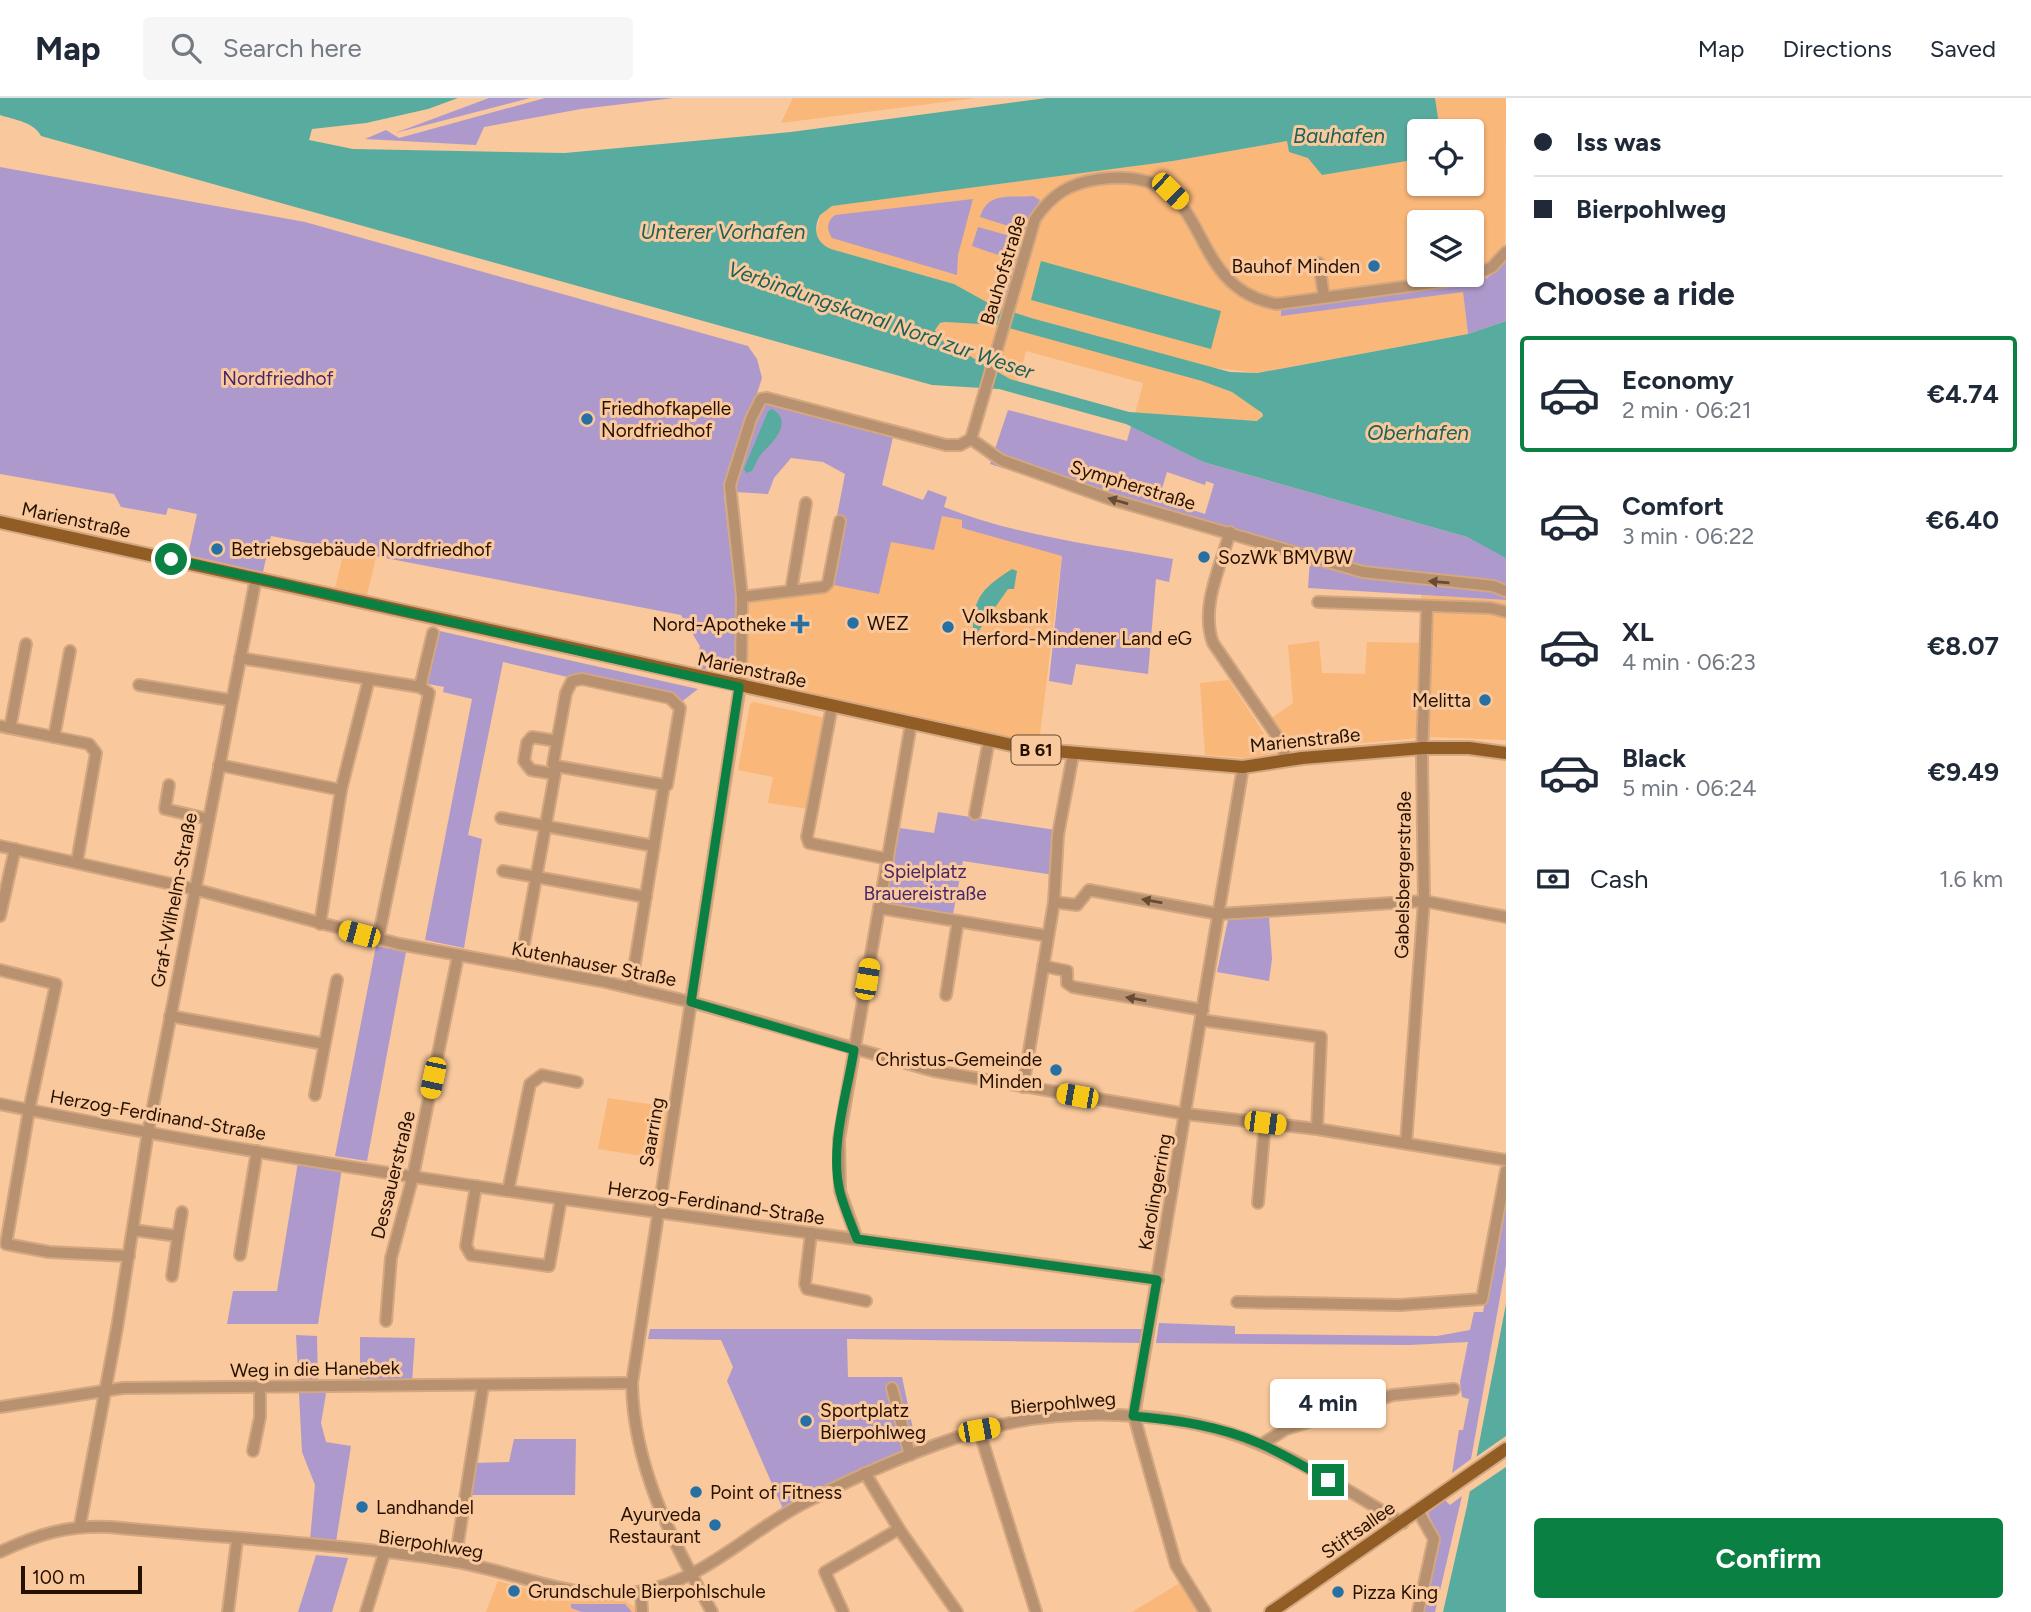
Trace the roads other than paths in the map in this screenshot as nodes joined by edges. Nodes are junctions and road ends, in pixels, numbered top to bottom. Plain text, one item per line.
1 (1506, 252) edge
2 (1320, 263) dead end
3 (1324, 297) junction
4 (971, 439) junction
5 (806, 503) dead end
6 (840, 521) dead end
7 (0, 522) edge
8 (1230, 532) junction
9 (256, 578) junction
10 (791, 591) junction
11 (1506, 592) edge
12 (741, 597) junction
13 (1318, 601) dead end
14 (1427, 607) junction
15 (1506, 612) edge
16 (433, 633) dead end
17 (26, 644) dead end
18 (70, 651) dead end
19 (240, 658) junction
20 (369, 679) junction
21 (139, 685) dead end
22 (421, 687) junction
23 (739, 687) junction
24 (230, 700) junction
25 (832, 706) junction
26 (911, 723) junction
27 (5, 727) edge
28 (54, 737) junction
29 (989, 740) junction
30 (557, 741) junction
31 (1423, 748) junction
32 (1506, 753) edge
33 (1073, 755) junction
34 (1285, 760) junction
35 (219, 765) junction
36 (1243, 767) junction
37 (556, 770) junction
38 (169, 785) dead end
39 (664, 785) junction
40 (341, 790) junction
41 (975, 814) dead end
42 (501, 818) dead end
43 (208, 819) junction
44 (545, 827) junction
45 (0, 846) edge
46 (654, 846) junction
47 (15, 849) junction
48 (888, 859) junction
49 (77, 862) junction
50 (503, 871) dead end
51 (536, 877) junction
52 (194, 889) junction
53 (646, 897) junction
54 (1424, 901) junction
55 (1054, 902) junction
56 (879, 908) junction
57 (1219, 914) junction
58 (0, 916) edge
59 (1506, 917) edge
60 (958, 921) junction
61 (320, 923) junction
62 (1048, 936) junction
63 (378, 939) junction
64 (458, 956) junction
65 (520, 966) junction
66 (1043, 966) junction
67 (0, 970) edge
68 (337, 980) dead end
69 (631, 987) junction
70 (946, 995) dead end
71 (691, 1002) junction
72 (1202, 1015) junction
73 (170, 1016) junction
74 (324, 1044) junction
75 (854, 1050) junction
76 (577, 1082) dead end
77 (1023, 1087) junction
78 (315, 1095) dead end
79 (0, 1104) edge
80 (29, 1110) junction
81 (1186, 1114) junction
82 (1265, 1123) junction
83 (1317, 1129) junction
84 (148, 1132) junction
85 (1406, 1143) junction
86 (257, 1151) junction
87 (1506, 1160) edge
88 (1506, 1171) edge
89 (413, 1176) junction
90 (476, 1185) junction
91 (509, 1191) junction
92 (561, 1199) junction
93 (1258, 1203) dead end
94 (182, 1212) dead end
95 (656, 1214) junction
96 (132, 1230) junction
97 (811, 1233) junction
98 (178, 1236) junction
99 (857, 1239) junction
100 (240, 1255) dead end
101 (129, 1256) junction
102 (172, 1276) dead end
103 (1157, 1280) junction
104 (866, 1301) dead end
105 (1237, 1301) dead end
106 (386, 1321) dead end
107 (632, 1383) junction
108 (483, 1385) junction
109 (260, 1388) junction
110 (892, 1388) dead end
111 (106, 1389) junction
112 (1454, 1389) dead end
113 (0, 1407) edge
114 (1133, 1416) junction
115 (979, 1430) junction
116 (1262, 1444) junction
117 (253, 1451) dead end
118 (1506, 1452) edge
119 (910, 1455) junction
120 (865, 1474) junction
121 (1418, 1511) junction
122 (1404, 1523) junction
123 (79, 1525) junction
124 (899, 1529) junction
125 (237, 1540) junction
126 (0, 1552) edge
127 (384, 1553) junction
128 (455, 1561) junction
129 (691, 1574) junction
130 (641, 1592) junction
131 (228, 1612) edge
132 (366, 1612) edge
133 (642, 1612) edge
134 (712, 1612) edge
135 (843, 1612) edge
136 (957, 1612) edge
137 (1036, 1612) edge
138 (1205, 1612) edge
139 (1271, 1612) edge
140 (1418, 1612) edge

1 - 3 street, Bauhofstraße
2 - 3 street
3 - 4 street, Bauhofstraße
8 -> 4 street, Sympherstraße
4 - 12 street, Saarring
5 - 10 street
6 - 10 street
7 - 9 main road, Marienstraße / B 61
11 -> 8 street, Sympherstraße
8 - 34 street
9 - 19 street, Graf-Wilhelm-Straße
9 - 23 main road, Marienstraße / B 61
10 - 12 street
12 - 23 street, Saarring
13 - 14 street
14 - 15 street
14 - 31 street, Gabelsbergerstraße
16 - 22 street
17 - 27 street
18 - 28 street
19 - 20 street
19 - 24 street, Graf-Wilhelm-Straße
20 - 22 street
20 - 40 street
21 - 24 street
22 - 63 street
23 - 25 main road, Marienstraße / B 61
23 - 71 street, Saarring
24 - 35 street, Graf-Wilhelm-Straße
25 - 26 main road, Marienstraße / B 61
25 - 48 street
26 - 29 main road, Marienstraße / B 61
26 - 48 street
27 - 28 street
28 - 49 street
29 - 33 main road, Marienstraße / B 61
29 - 41 street
30 - 37 street
30 - 37 street
30 - 39 street
31 - 32 main road, Marienstraße / B 61
31 - 34 main road, Marienstraße / B 61
31 - 54 street, Gabelsbergerstraße
33 - 36 main road, Marienstraße / B 61
33 - 55 street
34 - 36 main road, Marienstraße / B 61
35 - 40 street
35 - 43 street, Graf-Wilhelm-Straße
36 - 57 street, Karolingerring
37 - 39 street
37 - 44 street
38 - 43 street
39 - 46 street
40 - 61 street
42 - 44 street
43 - 52 street, Graf-Wilhelm-Straße
44 - 46 street
44 - 51 street
45 - 47 street, Kutenhauser Straße
46 - 53 street
47 - 49 street, Kutenhauser Straße
47 - 58 street
48 - 56 street
49 - 52 street, Kutenhauser Straße
50 - 51 street
51 - 53 street
51 - 65 street
52 - 61 street, Kutenhauser Straße
52 - 73 street, Graf-Wilhelm-Straße
53 - 69 street
54 - 57 street
54 - 59 street
54 - 85 street, Gabelsbergerstraße
57 -> 55 street
55 - 62 street
56 - 60 street
56 - 75 street
57 - 72 street, Karolingerring
60 - 62 street
60 - 70 street
61 - 63 street, Kutenhauser Straße
62 - 66 street
63 - 64 street, Kutenhauser Straße
64 - 65 street, Kutenhauser Straße
64 - 89 street, Dessauerstraße
65 - 69 street, Kutenhauser Straße
72 -> 66 street
66 - 77 street
67 - 80 street
68 - 74 street
69 - 71 street, Kutenhauser Straße
71 - 75 street, Kutenhauser Straße
71 - 95 street, Saarring
72 - 81 street, Karolingerring
72 - 83 street
73 - 74 street
73 - 84 street, Graf-Wilhelm-Straße
74 - 78 street
75 - 77 street, Kutenhauser Straße
75 - 99 street
76 - 91 street
77 - 81 street, Kutenhauser Straße
79 - 80 street, Herzog-Ferdinand-Straße
80 - 84 street, Herzog-Ferdinand-Straße
80 - 101 street
81 - 82 street, Kutenhauser Straße
81 - 103 street, Karolingerring
82 - 83 street, Kutenhauser Straße
82 - 93 street
83 - 85 street, Kutenhauser Straße
84 - 86 street, Herzog-Ferdinand-Straße
84 - 96 street, Graf-Wilhelm-Straße
85 - 87 street, Kutenhauser Straße
86 - 89 street, Herzog-Ferdinand-Straße
86 - 100 street
88 - 105 street
89 - 90 street, Herzog-Ferdinand-Straße
89 - 106 street, Dessauerstraße
90 - 91 street, Herzog-Ferdinand-Straße
90 - 92 street
91 - 92 street, Herzog-Ferdinand-Straße
92 - 95 street, Herzog-Ferdinand-Straße
94 - 98 street
95 - 97 street, Herzog-Ferdinand-Straße
95 - 107 street, Saarring
96 - 98 street
96 - 101 street, Graf-Wilhelm-Straße
97 - 99 street, Herzog-Ferdinand-Straße
97 - 104 street
98 - 102 street
99 - 103 street, Herzog-Ferdinand-Straße
101 - 111 street, Graf-Wilhelm-Straße
103 - 114 street, Karolingerring
107 - 108 street, Weg in die Hanebek
107 - 129 street, Saarring
108 - 109 street, Weg in die Hanebek
108 - 128 street
109 - 111 street, Weg in die Hanebek
109 - 117 street
110 - 119 street
111 - 113 street, Weg in die Hanebek
111 - 123 street, Graf-Wilhelm-Straße
112 - 116 street
114 - 115 street, Bierpohlweg
114 - 116 street, Bierpohlweg
114 - 138 street, Karolingerring
115 - 119 street, Bierpohlweg
115 - 137 street
116 - 122 street, Bierpohlweg
118 - 121 main road, Stiftsallee
119 - 120 street, Bierpohlweg
120 - 124 street
120 - 129 street, Bierpohlweg
121 - 122 main road, Stiftsallee
121 - 140 street
122 - 139 main road, Stiftsallee
123 - 125 street, Bierpohlweg
123 - 126 street, Bierpohlweg
124 - 135 street
124 - 136 street
125 - 127 street, Bierpohlweg
125 - 131 street
127 - 128 street, Bierpohlweg
127 - 132 street
128 - 130 street, Bierpohlweg
129 - 130 street, Bierpohlweg
129 - 134 street, Saarring
130 - 133 street

